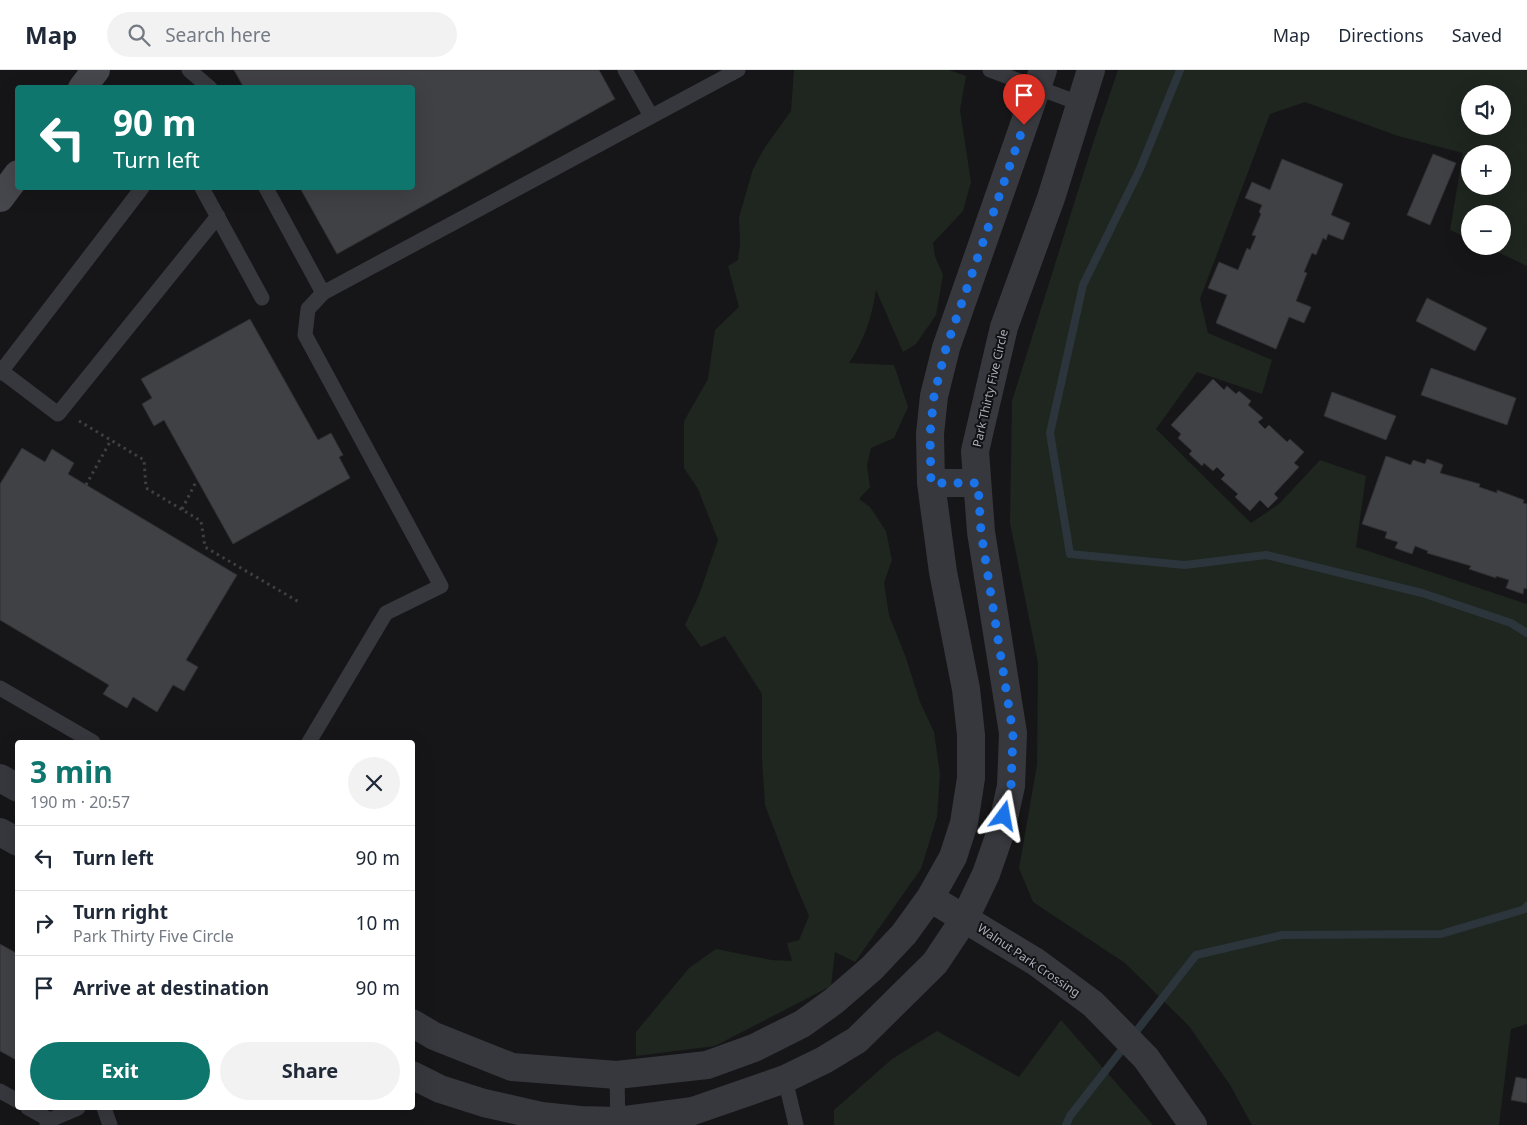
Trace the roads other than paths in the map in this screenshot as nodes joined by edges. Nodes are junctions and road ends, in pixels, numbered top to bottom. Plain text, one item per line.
1 (96, 70) edge
2 (189, 70) edge
3 (626, 70) edge
4 (738, 70) edge
5 (990, 70) edge
6 (1088, 71) edge
7 (1040, 79) edge
8 (84, 85) edge
9 (206, 85) edge
10 (1080, 104) junction
11 (651, 116) junction
12 (15, 178) edge
13 (140, 190) edge
14 (203, 190) edge
15 (267, 190) edge
16 (0, 198) edge
17 (218, 216) junction
18 (324, 293) junction
19 (262, 298) dead end
20 (0, 372) edge
21 (931, 483) junction
22 (978, 483) junction
23 (0, 688) edge
24 (91, 740) edge
25 (310, 740) edge
26 (0, 778) edge
27 (15, 786) edge
28 (0, 832) edge
29 (15, 840) edge
30 (930, 898) junction
31 (965, 918) junction
32 (415, 1025) edge
33 (616, 1075) junction
34 (415, 1076) edge
35 (785, 1079) junction
36 (0, 1091) edge
37 (15, 1099) edge
38 (31, 1110) edge
39 (74, 1110) edge
40 (105, 1110) edge
41 (1191, 1121) edge
42 (49, 1123) edge
43 (618, 1123) edge
44 (110, 1125) edge
45 (796, 1125) edge

1 - 8 main road
2 - 9 lane
3 - 11 lane
4 - 11 lane
5 - 7 lane
6 - 10 street, Park Thirty Five Circle
7 - 10 lane
7 - 21 street
10 - 22 street, Park Thirty Five Circle
11 - 18 lane
12 - 16 main road
13 - 20 lane
14 - 17 lane
15 - 18 lane
17 - 19 lane
17 - 20 lane
18 - 25 lane
21 - 22 street
21 - 30 street
22 - 31 street, Park Thirty Five Circle
23 - 24 lane
26 - 27 street
28 - 29 street
30 - 31 street, Walnut Park Crossing
30 - 33 street
31 - 35 street, Park Thirty Five Circle
31 - 41 street, Walnut Park Crossing
32 - 33 street
33 - 43 lane
34 - 43 street, Park Thirty Five Circle
35 - 43 street, Park Thirty Five Circle
35 - 45 lane
36 - 37 lane
38 - 42 lane
39 - 42 lane
40 - 44 lane

